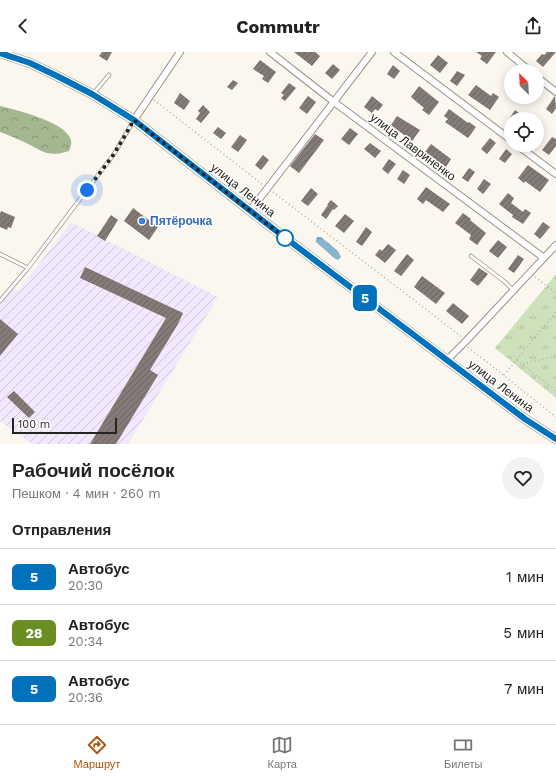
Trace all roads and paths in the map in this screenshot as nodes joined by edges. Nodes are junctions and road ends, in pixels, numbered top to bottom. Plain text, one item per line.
1 (180, 52) edge
2 (270, 52) edge
3 (372, 52) edge
4 (394, 52) edge
5 (507, 52) edge
6 (0, 53) edge
7 (522, 64) edge
8 (109, 75) dead end
9 (544, 82) edge
10 (556, 92) edge
11 (92, 94) junction
12 (150, 97) junction
13 (334, 102) junction
14 (134, 120) junction
15 (504, 135) edge
16 (526, 152) edge
17 (556, 174) edge
18 (268, 188) junction
19 (250, 210) junction
20 (556, 245) edge
21 (0, 254) edge
22 (471, 256) dead end
23 (544, 258) junction
24 (28, 268) junction
25 (530, 273) junction
26 (514, 290) junction
27 (556, 292) edge
28 (0, 301) edge
29 (556, 312) edge
30 (466, 342) junction
31 (556, 356) edge
32 (447, 360) junction
33 (517, 360) junction
34 (522, 364) junction
35 (504, 375) junction
36 (556, 391) edge
37 (556, 417) edge
38 (556, 439) edge

1 - 12 street
2 - 13 street, улица Лавриненко
3 - 13 street
4 - 15 street
5 - 7 street
6 - 11 main road, улица Ленина
8 - 11 lane
9 - 10 street
11 - 14 main road, улица Ленина
12 - 14 street
12 - 18 path
13 - 18 street
13 - 23 street, улица Лавриненко
14 - 19 main road, улица Ленина
14 - 24 lane
16 - 17 street
18 - 19 street
18 - 30 path
19 - 32 main road, улица Ленина
20 - 23 street
21 - 24 lane
22 - 26 lane
23 - 25 street
24 - 28 lane
25 - 26 street
25 - 27 path
26 - 30 street
29 - 33 path
30 - 32 street
30 - 35 path
31 - 34 path
32 - 38 main road, улица Ленина
33 - 34 path
33 - 35 path
34 - 36 path
35 - 37 path

